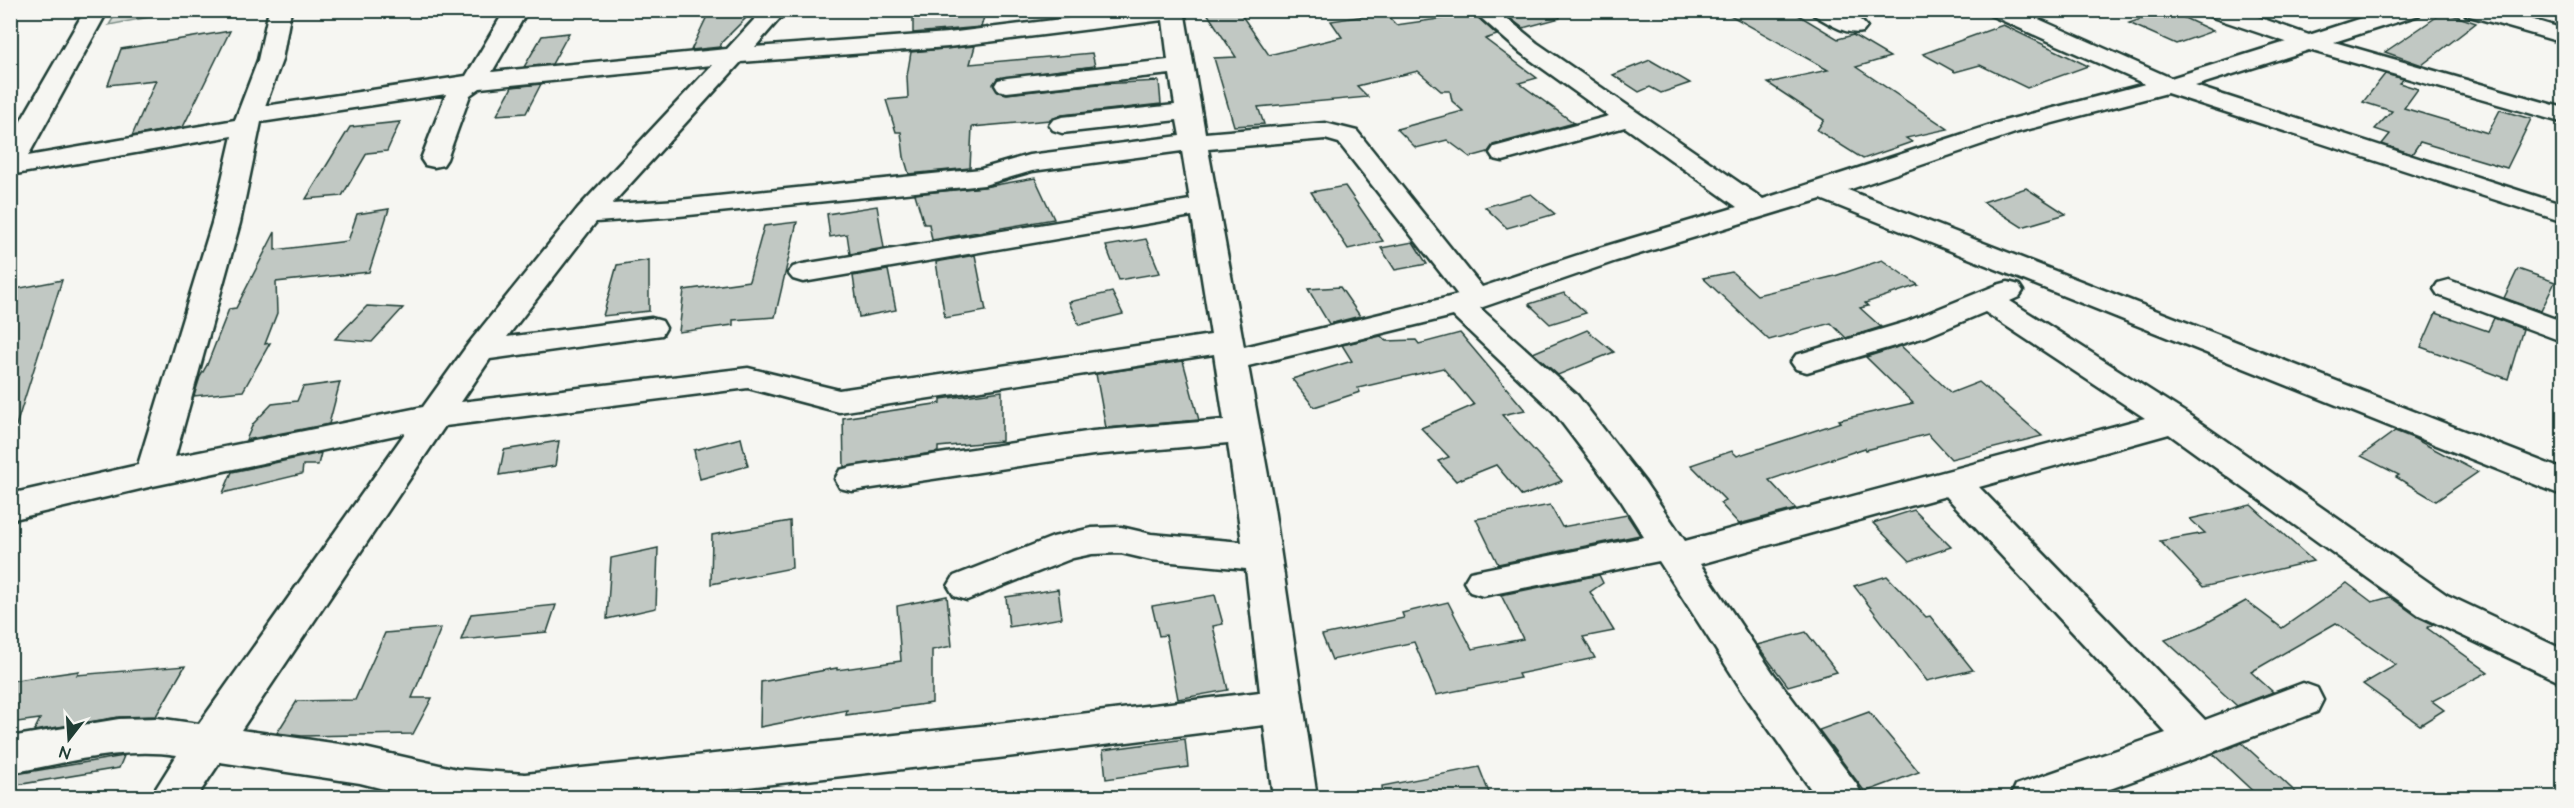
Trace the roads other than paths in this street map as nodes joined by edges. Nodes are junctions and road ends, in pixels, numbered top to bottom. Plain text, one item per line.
1 (98, 10) edge
2 (280, 10) edge
3 (517, 10) edge
4 (776, 10) edge
5 (1483, 10) edge
6 (1822, 10) edge
7 (1998, 10) edge
8 (2214, 10) edge
9 (2411, 10) edge
10 (2474, 10) edge
11 (1173, 11) edge
12 (1855, 27) dead end
13 (2564, 36) edge
14 (2310, 43) junction
15 (737, 55) junction
16 (1181, 66) junction
17 (475, 81) junction
18 (1007, 85) dead end
19 (2169, 86) junction
20 (2564, 116) edge
21 (1629, 118) junction
22 (248, 121) junction
23 (1062, 125) dead end
24 (1191, 126) junction
25 (1503, 153) dead end
26 (434, 159) dead end
27 (10, 165) edge
28 (1821, 190) junction
29 (1204, 206) junction
30 (1759, 209) junction
31 (588, 214) junction
32 (2564, 214) edge
33 (803, 273) dead end
34 (2040, 276) junction
35 (2449, 289) dead end
36 (1988, 300) junction
37 (1468, 302) junction
38 (651, 328) dead end
39 (2564, 333) edge
40 (480, 350) junction
41 (1229, 351) junction
42 (1807, 362) dead end
43 (434, 416) junction
44 (2174, 421) junction
45 (1242, 430) junction
46 (153, 474) junction
47 (852, 479) dead end
48 (1954, 482) junction
49 (2564, 484) edge
50 (10, 507) edge
51 (1673, 551) junction
52 (1263, 557) junction
53 (1483, 582) dead end
54 (967, 586) dead end
55 (2564, 668) edge
56 (2302, 700) dead end
57 (1282, 706) junction
58 (2198, 740) junction
59 (209, 742) junction
60 (10, 755) edge
61 (171, 798) edge
62 (1295, 798) edge
63 (1842, 798) edge
64 (2031, 798) edge

1 - 27 street
2 - 22 street
3 - 17 street
4 - 15 street
5 - 21 street
6 - 12 street
7 - 19 street
8 - 14 street
9 - 14 street
10 - 13 street
11 - 15 street
11 - 16 street
14 - 19 street
14 - 20 street
15 - 17 street
15 - 31 street
16 - 18 street
16 - 24 street
17 - 22 street
17 - 26 street
19 - 28 street
19 - 32 street
21 - 25 street
21 - 30 street
22 - 27 street
22 - 46 street
23 - 24 street
24 - 29 street
24 - 31 street
24 - 37 street
28 - 30 street
28 - 34 street
29 - 33 street
29 - 41 street
30 - 37 street
31 - 40 street
34 - 36 street
34 - 49 street
35 - 39 street
36 - 42 street
36 - 44 street
37 - 41 street
37 - 51 street
38 - 40 street
40 - 43 street
41 - 43 street
41 - 45 street
43 - 46 street
43 - 59 street
44 - 48 street
44 - 55 street
45 - 47 street
45 - 52 street
46 - 50 street
48 - 51 street
48 - 58 street
51 - 53 street
51 - 63 street
52 - 54 street
52 - 57 street
56 - 58 street
57 - 59 street
57 - 62 street
58 - 64 street
59 - 60 street
59 - 61 street

